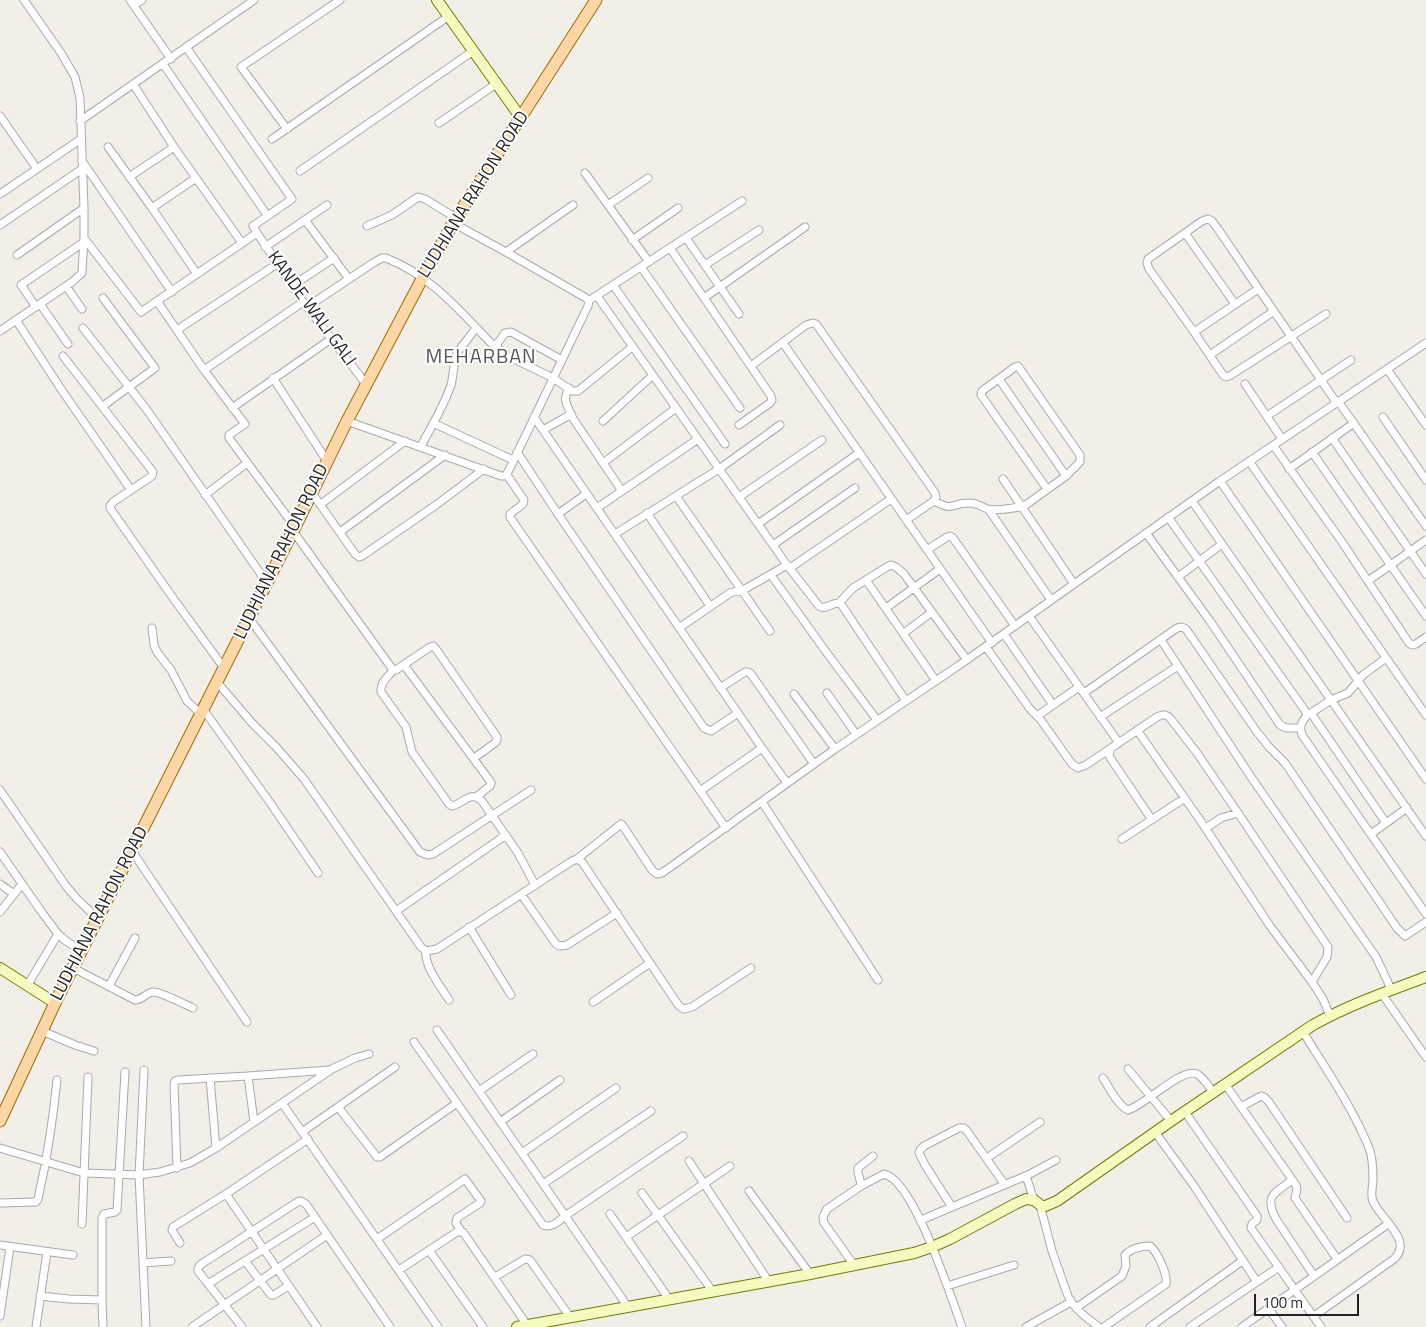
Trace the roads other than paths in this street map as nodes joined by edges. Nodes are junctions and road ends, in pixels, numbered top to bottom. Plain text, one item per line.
1 (24, 0) edge
2 (142, 0) edge
3 (253, 0) edge
4 (340, 0) edge
5 (437, 0) edge
6 (596, 0) edge
7 (132, 3) edge
8 (449, 16) junction
9 (186, 47) junction
10 (473, 51) junction
11 (171, 59) junction
12 (163, 64) junction
13 (133, 84) junction
14 (496, 84) junction
15 (0, 116) edge
16 (521, 118) junction
17 (80, 121) junction
18 (438, 123) dead end
19 (287, 129) junction
20 (81, 139) junction
21 (272, 139) dead end
22 (108, 147) dead end
23 (174, 147) junction
24 (81, 160) junction
25 (37, 169) junction
26 (82, 170) junction
27 (300, 172) dead end
28 (585, 173) dead end
29 (129, 177) junction
30 (196, 178) junction
31 (648, 178) dead end
32 (0, 194) edge
33 (742, 201) dead end
34 (327, 205) dead end
35 (608, 205) junction
36 (573, 206) dead end
37 (84, 208) junction
38 (152, 208) junction
39 (678, 208) dead end
40 (268, 215) junction
41 (305, 220) junction
42 (454, 221) junction
43 (0, 225) edge
44 (367, 226) dead end
45 (805, 227) dead end
46 (759, 230) dead end
47 (1185, 233) junction
48 (256, 234) junction
49 (686, 238) junction
50 (84, 240) junction
51 (632, 240) junction
52 (242, 243) junction
53 (265, 247) junction
54 (670, 248) junction
55 (506, 252) junction
56 (17, 254) dead end
57 (334, 258) junction
58 (648, 262) junction
59 (277, 264) junction
60 (705, 265) junction
61 (641, 267) junction
62 (197, 274) junction
63 (422, 277) junction
64 (349, 279) junction
65 (613, 285) junction
66 (66, 286) junction
67 (292, 286) junction
68 (720, 287) junction
69 (1258, 288) junction
70 (172, 292) junction
71 (597, 296) junction
72 (103, 298) dead end
73 (704, 298) junction
74 (157, 301) junction
75 (589, 301) junction
76 (305, 304) junction
77 (1235, 304) junction
78 (38, 305) junction
79 (82, 309) dead end
80 (1274, 312) junction
81 (739, 314) dead end
82 (1326, 314) dead end
83 (16, 320) junction
84 (83, 328) dead end
85 (476, 328) junction
86 (177, 330) junction
87 (0, 331) edge
88 (1194, 332) junction
89 (1291, 336) junction
90 (331, 339) junction
91 (783, 343) junction
92 (1426, 343) edge
93 (68, 344) dead end
94 (495, 346) junction
95 (632, 347) junction
96 (1210, 355) junction
97 (63, 356) dead end
98 (562, 360) junction
99 (1352, 360) dead end
100 (751, 366) junction
101 (1387, 369) junction
102 (204, 370) junction
103 (653, 375) junction
104 (274, 378) junction
105 (553, 378) junction
106 (998, 379) junction
107 (1321, 380) junction
108 (366, 384) junction
109 (1245, 384) dead end
110 (130, 387) junction
111 (569, 388) junction
112 (1337, 402) junction
113 (103, 406) junction
114 (232, 408) junction
115 (676, 408) junction
116 (740, 408) dead end
117 (572, 416) junction
118 (1267, 416) junction
119 (534, 417) junction
120 (1383, 417) dead end
121 (347, 421) junction
122 (603, 421) dead end
123 (433, 423) junction
124 (1354, 423) junction
125 (739, 425) dead end
126 (1426, 425) edge
127 (780, 426) dead end
128 (543, 430) junction
129 (1332, 438) junction
130 (698, 439) junction
131 (1282, 439) junction
132 (822, 440) dead end
133 (405, 441) junction
134 (725, 444) dead end
135 (1273, 445) junction
136 (420, 446) junction
137 (517, 452) junction
138 (1312, 452) junction
139 (859, 453) junction
140 (445, 455) junction
141 (514, 460) junction
142 (327, 461) junction
143 (1249, 461) junction
144 (248, 463) junction
145 (603, 463) junction
146 (484, 469) junction
147 (719, 469) junction
148 (1289, 469) junction
149 (507, 475) junction
150 (1066, 476) junction
151 (1003, 479) dead end
152 (1426, 480) edge
153 (1220, 481) junction
154 (855, 488) dead end
155 (1047, 489) junction
156 (131, 490) junction
157 (622, 492) junction
158 (312, 493) junction
159 (205, 494) junction
160 (586, 494) junction
161 (676, 496) junction
162 (739, 497) junction
163 (891, 500) junction
164 (934, 501) junction
165 (1192, 501) junction
166 (320, 504) junction
167 (1022, 507) junction
168 (597, 508) junction
169 (989, 510) junction
170 (647, 513) junction
171 (558, 514) junction
172 (1168, 517) junction
173 (906, 520) junction
174 (758, 524) junction
175 (1426, 526) edge
176 (294, 529) junction
177 (340, 532) junction
178 (1146, 533) junction
179 (614, 534) junction
180 (1426, 540) edge
181 (773, 544) junction
182 (1222, 544) junction
183 (927, 550) junction
184 (1410, 551) junction
185 (1200, 561) junction
186 (1390, 565) junction
187 (789, 567) junction
188 (940, 569) junction
189 (1426, 574) edge
190 (771, 575) junction
191 (1178, 577) junction
192 (866, 580) junction
193 (1368, 581) junction
194 (267, 583) junction
195 (1074, 584) junction
196 (914, 587) junction
197 (741, 590) junction
198 (1051, 600) junction
199 (839, 602) junction
200 (710, 606) junction
201 (886, 608) junction
202 (932, 612) junction
203 (1029, 616) junction
204 (1426, 616) edge
205 (249, 618) junction
206 (1015, 626) junction
207 (152, 628) dead end
208 (679, 628) junction
209 (770, 630) dead end
210 (904, 633) junction
211 (1004, 634) junction
212 (1426, 637) edge
213 (1160, 640) junction
214 (989, 645) junction
215 (1386, 658) junction
216 (967, 660) junction
217 (404, 665) junction
218 (1178, 666) junction
219 (224, 668) junction
220 (393, 670) junction
221 (1358, 680) junction
222 (936, 681) junction
223 (217, 682) junction
224 (1079, 687) junction
225 (720, 688) junction
226 (827, 693) dead end
227 (1084, 693) junction
228 (794, 694) dead end
229 (1331, 700) junction
230 (906, 701) junction
231 (1053, 705) junction
232 (202, 712) junction
233 (738, 713) junction
234 (1309, 714) junction
235 (1426, 715) edge
236 (1037, 716) junction
237 (1100, 717) junction
238 (877, 720) junction
239 (1300, 728) junction
240 (1137, 730) junction
241 (856, 734) junction
242 (1119, 742) junction
243 (762, 748) junction
244 (1110, 748) junction
245 (834, 749) junction
246 (474, 758) junction
247 (814, 764) junction
248 (1426, 779) edge
249 (787, 783) junction
250 (0, 790) edge
251 (531, 790) dead end
252 (700, 792) junction
253 (476, 797) junction
254 (1185, 798) junction
255 (762, 802) junction
256 (1407, 808) junction
257 (1238, 813) junction
258 (492, 815) junction
259 (1152, 820) junction
260 (1386, 822) junction
261 (726, 828) junction
262 (1206, 828) junction
263 (1371, 834) junction
264 (506, 835) junction
265 (1426, 836) edge
266 (1122, 838) dead end
267 (132, 851) junction
268 (0, 852) edge
269 (577, 859) junction
270 (8, 864) junction
271 (0, 869) edge
272 (318, 873) dead end
273 (0, 884) edge
274 (22, 884) junction
275 (535, 885) junction
276 (14, 894) junction
277 (521, 894) junction
278 (396, 911) junction
279 (0, 912) edge
280 (617, 913) junction
281 (1426, 914) edge
282 (98, 919) junction
283 (1426, 922) edge
284 (469, 927) junction
285 (58, 934) junction
286 (135, 938) dead end
287 (81, 951) junction
288 (426, 951) junction
289 (650, 963) junction
290 (0, 968) edge
291 (73, 968) junction
292 (751, 968) dead end
293 (1426, 977) edge
294 (878, 980) dead end
295 (1312, 982) junction
296 (27, 986) junction
297 (109, 986) junction
298 (1386, 992) junction
299 (511, 995) dead end
300 (449, 1000) dead end
301 (593, 1002) dead end
302 (55, 1003) junction
303 (193, 1008) dead end
304 (1330, 1016) junction
305 (247, 1022) dead end
306 (437, 1030) dead end
307 (42, 1031) junction
308 (1303, 1032) junction
309 (414, 1042) dead end
310 (94, 1051) dead end
311 (369, 1054) dead end
312 (533, 1054) dead end
313 (1426, 1057) edge
314 (395, 1067) dead end
315 (332, 1069) junction
316 (1128, 1069) dead end
317 (144, 1070) dead end
318 (125, 1072) dead end
319 (248, 1076) junction
320 (88, 1078) dead end
321 (210, 1078) junction
322 (1103, 1078) dead end
323 (57, 1080) dead end
324 (560, 1080) dead end
325 (1225, 1084) junction
326 (616, 1088) dead end
327 (479, 1091) junction
328 (1213, 1092) junction
329 (1152, 1096) junction
330 (282, 1103) junction
331 (457, 1103) junction
332 (338, 1107) junction
333 (1242, 1107) junction
334 (651, 1111) dead end
335 (1185, 1112) junction
336 (0, 1121) edge
337 (1171, 1121) junction
338 (254, 1122) junction
339 (500, 1122) junction
340 (1040, 1122) dead end
341 (302, 1132) junction
342 (1155, 1132) junction
343 (683, 1136) dead end
344 (308, 1140) junction
345 (0, 1148) edge
346 (216, 1148) junction
347 (522, 1153) junction
348 (873, 1156) dead end
349 (987, 1158) junction
350 (1056, 1160) dead end
351 (689, 1162) dead end
352 (46, 1163) junction
353 (730, 1166) dead end
354 (177, 1168) junction
355 (84, 1173) junction
356 (118, 1174) junction
357 (140, 1175) junction
358 (1026, 1176) junction
359 (1292, 1180) junction
360 (543, 1184) junction
361 (705, 1184) junction
362 (1005, 1185) junction
363 (861, 1186) junction
364 (749, 1191) dead end
365 (642, 1193) dead end
366 (226, 1194) junction
367 (1, 1203) edge
368 (1037, 1203) junction
369 (952, 1207) junction
370 (610, 1214) dead end
371 (565, 1216) junction
372 (657, 1216) junction
373 (314, 1217) junction
374 (1347, 1218) dead end
375 (921, 1220) junction
376 (82, 1224) dead end
377 (1388, 1224) junction
378 (461, 1231) junction
379 (251, 1232) junction
380 (327, 1235) junction
381 (626, 1237) junction
382 (377, 1239) junction
383 (180, 1243) dead end
384 (0, 1245) edge
385 (10, 1247) junction
386 (932, 1247) junction
387 (263, 1249) junction
388 (429, 1250) junction
389 (46, 1252) junction
390 (73, 1255) dead end
391 (1337, 1259) junction
392 (171, 1261) dead end
393 (245, 1261) junction
394 (1242, 1261) junction
395 (143, 1263) junction
396 (854, 1265) junction
397 (1014, 1265) dead end
398 (1279, 1267) junction
399 (276, 1269) junction
400 (399, 1270) junction
401 (810, 1274) junction
402 (1314, 1276) junction
403 (495, 1277) junction
404 (259, 1281) junction
405 (769, 1282) junction
406 (1257, 1282) junction
407 (208, 1284) junction
408 (288, 1286) junction
409 (947, 1286) junction
410 (1295, 1289) junction
411 (713, 1292) junction
412 (40, 1296) junction
413 (669, 1299) junction
414 (102, 1300) junction
415 (224, 1304) junction
416 (1074, 1305) junction
417 (628, 1307) junction
418 (1268, 1308) junction
419 (0, 1316) edge
420 (1314, 1316) junction
421 (570, 1317) junction
422 (522, 1326) edge
423 (36, 1327) edge
424 (104, 1327) edge
425 (146, 1327) edge
426 (192, 1327) edge
427 (242, 1327) edge
428 (317, 1327) edge
429 (390, 1327) edge
430 (438, 1327) edge
431 (483, 1327) edge
432 (962, 1327) edge
433 (1026, 1327) edge
434 (1099, 1327) edge
435 (1150, 1327) edge
436 (1190, 1327) edge
437 (1242, 1327) edge
438 (1282, 1327) edge
439 (1321, 1327) edge

1 - 17 street
2 - 7 street
3 - 9 street
4 - 19 street
5 - 8 street
6 - 16 main road, LUDHIANA RAHON ROAD
7 - 11 street
8 - 10 street
8 - 19 street
9 - 11 street
9 - 40 street
10 - 14 street
10 - 27 street
11 - 12 street
12 - 13 street
12 - 40 street
13 - 17 street
13 - 23 street
14 - 16 street
14 - 18 street
15 - 25 street
16 - 42 main road, LUDHIANA RAHON ROAD
17 - 20 street
19 - 21 street
20 - 24 street
20 - 25 street
22 - 29 street
23 - 29 street
23 - 30 street
24 - 26 street
24 - 70 street
25 - 32 street
26 - 37 street
26 - 43 street
28 - 35 street
29 - 38 street
30 - 38 street
30 - 52 street
31 - 35 street
33 - 49 street
34 - 41 street
35 - 51 street
36 - 55 street
37 - 50 street
37 - 56 street
38 - 62 street
39 - 51 street
40 - 48 street
41 - 53 street
41 - 57 street
42 - 44 street
42 - 55 street
42 - 63 main road, LUDHIANA RAHON ROAD
45 - 68 street
46 - 60 street
47 - 69 street
47 - 77 street
47 - 88 street
48 - 52 street
48 - 53 street, KANDE WALI GALI
49 - 54 street
49 - 60 street
50 - 66 street
50 - 74 street
50 - 78 street
51 - 58 street
52 - 62 street
53 - 59 street, KANDE WALI GALI
54 - 58 street
54 - 73 street
55 - 75 street
57 - 64 street
57 - 67 street
58 - 61 street
59 - 67 street, KANDE WALI GALI
59 - 86 street
60 - 68 street
61 - 65 street
61 - 116 street
62 - 70 street
63 - 64 street
63 - 85 street
63 - 108 main road, LUDHIANA RAHON ROAD
64 - 76 street
65 - 71 street
65 - 134 street
66 - 78 street
66 - 79 street
67 - 76 street, KANDE WALI GALI
68 - 73 street
68 - 81 street
69 - 77 street
69 - 80 street
70 - 74 street
71 - 75 street
71 - 95 street
72 - 110 street
73 - 100 street
74 - 86 street
75 - 98 street
76 - 90 street, KANDE WALI GALI
76 - 102 street
77 - 88 street
78 - 83 street
78 - 93 street
80 - 89 street
80 - 96 street
82 - 89 street
83 - 87 street
83 - 156 street
84 - 110 street
85 - 94 street
85 - 123 street
86 - 102 street
88 - 96 street
89 - 96 street
89 - 107 street
90 - 104 street
90 - 108 street, KANDE WALI GALI
91 - 100 street
91 - 139 street
91 - 164 street
92 - 101 street
94 - 98 street
94 - 105 street
95 - 103 street
95 - 111 street
97 - 113 street
98 - 105 street
99 - 107 street
100 - 125 street
101 - 112 street
101 - 126 street
102 - 114 street
103 - 115 street
103 - 122 street
104 - 114 street
104 - 142 street
105 - 111 street
105 - 119 street
106 - 150 street
106 - 150 street
106 - 155 street
107 - 112 street
107 - 118 street
108 - 121 main road, LUDHIANA RAHON ROAD
109 - 118 street
110 - 113 street
110 - 159 street
111 - 117 street
112 - 124 street
112 - 131 street
113 - 156 street
114 - 144 street
115 - 130 street
115 - 145 street
117 - 128 street
117 - 145 street
118 - 131 street
119 - 128 street
119 - 137 street
120 - 152 street
121 - 133 street
121 - 142 main road, LUDHIANA RAHON ROAD
123 - 136 street
123 - 141 street
124 - 129 street
124 - 175 street
127 - 147 street
128 - 160 street
129 - 138 street
129 - 184 street
130 - 147 street
130 - 157 street
131 - 135 street
132 - 162 street
133 - 136 street
133 - 166 street
135 - 143 street
135 - 148 street
136 - 140 street
137 - 141 street
137 - 171 street
138 - 148 street
138 - 186 street
139 - 163 street
139 - 174 street
140 - 146 street
140 - 177 street
141 - 149 street
142 - 158 main road, LUDHIANA RAHON ROAD
143 - 153 street
143 - 215 street
144 - 159 street
144 - 176 street
145 - 157 street
146 - 149 street
146 - 177 street
147 - 161 street
147 - 162 street
148 - 193 street
149 - 252 street
150 - 155 street
151 - 167 street
153 - 165 street
153 - 221 street
154 - 181 street
155 - 167 street
156 - 219 street
157 - 168 street
158 - 166 street
158 - 176 main road, LUDHIANA RAHON ROAD
159 - 194 street
160 - 168 street
160 - 171 street
161 - 170 street
161 - 197 street
162 - 174 street
163 - 173 street
163 - 187 street
164 - 169 street
164 - 173 street
165 - 172 street
165 - 182 street
166 - 177 street
167 - 169 street
167 - 195 street
168 - 179 street
169 - 198 street
170 - 179 street
170 - 200 street
171 - 233 street
172 - 178 street
172 - 185 street
173 - 183 street
174 - 181 street
176 - 194 main road, LUDHIANA RAHON ROAD
176 - 220 street
178 - 191 street
178 - 195 street
179 - 208 street
180 - 184 street
181 - 187 street
182 - 185 street
182 - 229 street
183 - 188 street
183 - 206 street
184 - 186 street
184 - 189 street
185 - 191 street
185 - 234 street
186 - 193 street
186 - 204 street
187 - 190 street
187 - 199 street
188 - 196 street
188 - 214 street
190 - 197 street
190 - 238 street
191 - 239 street
192 - 196 street
192 - 199 street
192 - 201 street
193 - 212 street
194 - 205 main road, LUDHIANA RAHON ROAD
195 - 198 street
196 - 201 street
196 - 202 street
197 - 200 street
197 - 209 street
198 - 203 street
199 - 230 street
200 - 208 street
201 - 210 street
202 - 210 street
202 - 216 street
203 - 206 street
203 - 224 street
205 - 219 main road, LUDHIANA RAHON ROAD
205 - 258 street
206 - 211 street
207 - 232 street
208 - 225 street
210 - 222 street
211 - 214 street
211 - 231 street
213 - 218 street
213 - 227 street
213 - 283 street
214 - 216 street
214 - 236 street
215 - 221 street
215 - 235 street
216 - 222 street
217 - 220 street
217 - 246 street
217 - 246 street
218 - 237 street
218 - 298 street
219 - 223 main road, LUDHIANA RAHON ROAD
220 - 253 street
221 - 229 street
221 - 248 street
222 - 230 street
223 - 232 main road, LUDHIANA RAHON ROAD
223 - 278 street
224 - 227 street
224 - 231 street
225 - 233 street
225 - 247 street
226 - 241 street
227 - 237 street
228 - 245 street
229 - 234 street
229 - 256 street
230 - 238 street
231 - 236 street
232 - 267 main road, LUDHIANA RAHON ROAD
232 - 272 street
233 - 243 street
234 - 239 street
234 - 260 street
236 - 244 street
237 - 242 street
238 - 241 street
239 - 263 street
240 - 242 street
240 - 254 street
240 - 257 street
241 - 245 street
242 - 244 street
243 - 249 street
243 - 252 street
244 - 259 street
245 - 247 street
246 - 253 street
247 - 249 street
249 - 255 street
250 - 282 street
251 - 258 street
252 - 261 street
253 - 258 street
254 - 259 street
254 - 262 street
255 - 261 street
255 - 294 street
256 - 260 street
256 - 265 street
257 - 262 street
257 - 295 street
258 - 264 street
259 - 266 street
260 - 263 street
261 - 269 street
262 - 295 street
263 - 281 street
264 - 275 street
264 - 278 street
267 - 282 main road, LUDHIANA RAHON ROAD
267 - 305 street
268 - 270 street
269 - 275 street
269 - 280 street
270 - 271 street
270 - 274 street
273 - 276 street
274 - 276 street
274 - 285 street
275 - 277 street
276 - 279 street
277 - 280 street
277 - 284 street
278 - 288 street
280 - 289 street
282 - 287 main road, LUDHIANA RAHON ROAD
284 - 288 street
284 - 299 street
285 - 287 street
285 - 296 street
286 - 297 street
287 - 291 main road, LUDHIANA RAHON ROAD
288 - 300 street
289 - 292 street
289 - 301 street
290 - 296 street
291 - 297 street
291 - 302 main road, LUDHIANA RAHON ROAD
293 - 298 street
295 - 304 street
296 - 302 street
297 - 303 street
298 - 304 street
298 - 313 street
302 - 307 main road, LUDHIANA RAHON ROAD
304 - 308 street
306 - 327 street
307 - 310 street
307 - 336 main road, LUDHIANA RAHON ROAD
308 - 325 street
308 - 377 street
309 - 331 street
311 - 315 street
312 - 327 street
314 - 332 street
315 - 319 street
315 - 330 street
316 - 329 street
317 - 357 street
318 - 356 street
319 - 321 street
319 - 338 street
320 - 355 street
321 - 346 street
321 - 354 street
322 - 329 street
323 - 352 street
324 - 339 street
325 - 328 street
325 - 333 street
326 - 347 street
327 - 339 street
328 - 329 street
328 - 335 street
329 - 337 street
330 - 338 street
330 - 341 street
331 - 332 street
331 - 371 street
332 - 341 street
333 - 359 street
333 - 374 street
334 - 360 street
335 - 337 street
335 - 398 street
337 - 342 street
338 - 346 street
339 - 347 street
340 - 349 street
341 - 344 street
342 - 368 street
342 - 394 street
343 - 371 street
344 - 366 street
344 - 382 street
345 - 352 street
346 - 354 street
347 - 360 street
348 - 363 street
349 - 362 street
349 - 369 street
350 - 358 street
351 - 361 street
352 - 355 street
352 - 367 street
353 - 361 street
354 - 357 street
355 - 356 street
355 - 376 street
356 - 357 street
356 - 414 street
357 - 395 street
358 - 362 street
358 - 368 street
359 - 391 street
359 - 402 street
360 - 371 street
361 - 372 street
361 - 405 street
362 - 369 street
363 - 375 street
363 - 396 street
364 - 401 street
365 - 372 street
366 - 379 street
366 - 383 street
368 - 386 street
368 - 416 street
369 - 375 street
370 - 381 street
371 - 417 street
372 - 381 street
372 - 411 street
373 - 379 street
373 - 380 street
373 - 387 street
375 - 386 street
377 - 391 street
377 - 420 street
378 - 382 street
378 - 388 street
378 - 403 street
379 - 387 street
379 - 407 street
380 - 399 street
380 - 429 street
381 - 413 street
382 - 400 street
384 - 385 street
385 - 389 street
385 - 419 street
386 - 396 street
386 - 409 street
387 - 393 street
387 - 399 street
388 - 400 street
388 - 431 street
389 - 390 street
389 - 412 street
391 - 402 street
392 - 395 street
393 - 404 street
393 - 407 street
394 - 406 street
394 - 435 street
395 - 425 street
396 - 401 street
397 - 409 street
398 - 406 street
398 - 410 street
399 - 404 street
399 - 408 street
400 - 430 street
401 - 405 street
402 - 410 street
403 - 421 street
403 - 422 street
404 - 408 street
404 - 415 street
405 - 411 street
406 - 436 street
407 - 415 street
408 - 428 street
409 - 432 street
410 - 418 street
410 - 420 street
411 - 413 street
412 - 414 street
412 - 423 street
413 - 417 street
414 - 424 street
415 - 426 street
415 - 427 street
416 - 433 street
416 - 434 street
416 - 434 street
417 - 421 street
418 - 437 street
418 - 438 street
420 - 439 street
421 - 422 street

